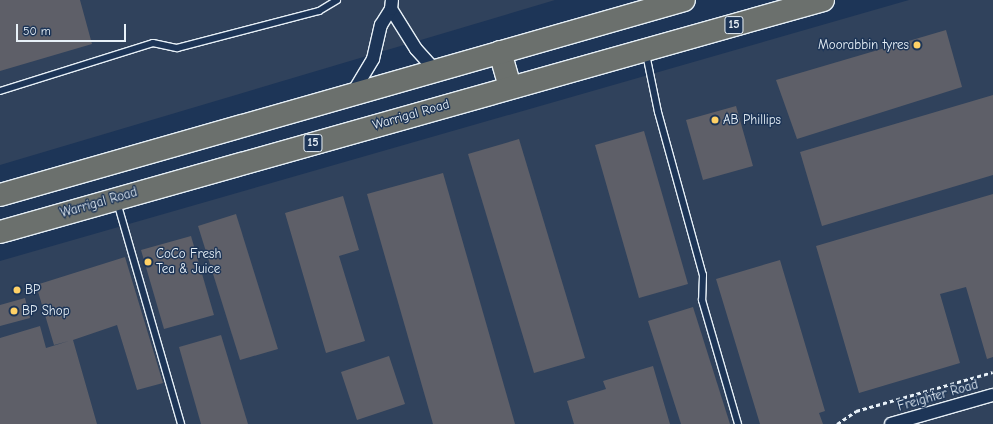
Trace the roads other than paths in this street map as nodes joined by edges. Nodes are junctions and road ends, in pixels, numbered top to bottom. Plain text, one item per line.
1 (337, 0) edge
2 (823, 0) edge
3 (678, 1) edge
4 (391, 5) edge
5 (645, 50) junction
6 (500, 52) junction
7 (436, 71) junction
8 (510, 87) junction
9 (0, 91) edge
10 (352, 94) junction
11 (0, 195) edge
12 (116, 198) junction
13 (0, 232) edge
14 (993, 395) edge
15 (182, 424) edge
16 (738, 424) edge
17 (891, 424) edge

1 - 9 lane
2 - 5 highway, Warrigal Road / 15
3 - 6 highway
4 - 7 street
4 - 10 street
5 - 8 highway, Warrigal Road / 15
5 - 16 lane
6 - 7 highway
6 - 8 highway
7 - 10 highway
8 - 12 highway, Warrigal Road / 15
10 - 11 highway
12 - 13 highway, Warrigal Road / 15
12 - 15 lane
14 - 17 street, Freighter Road

